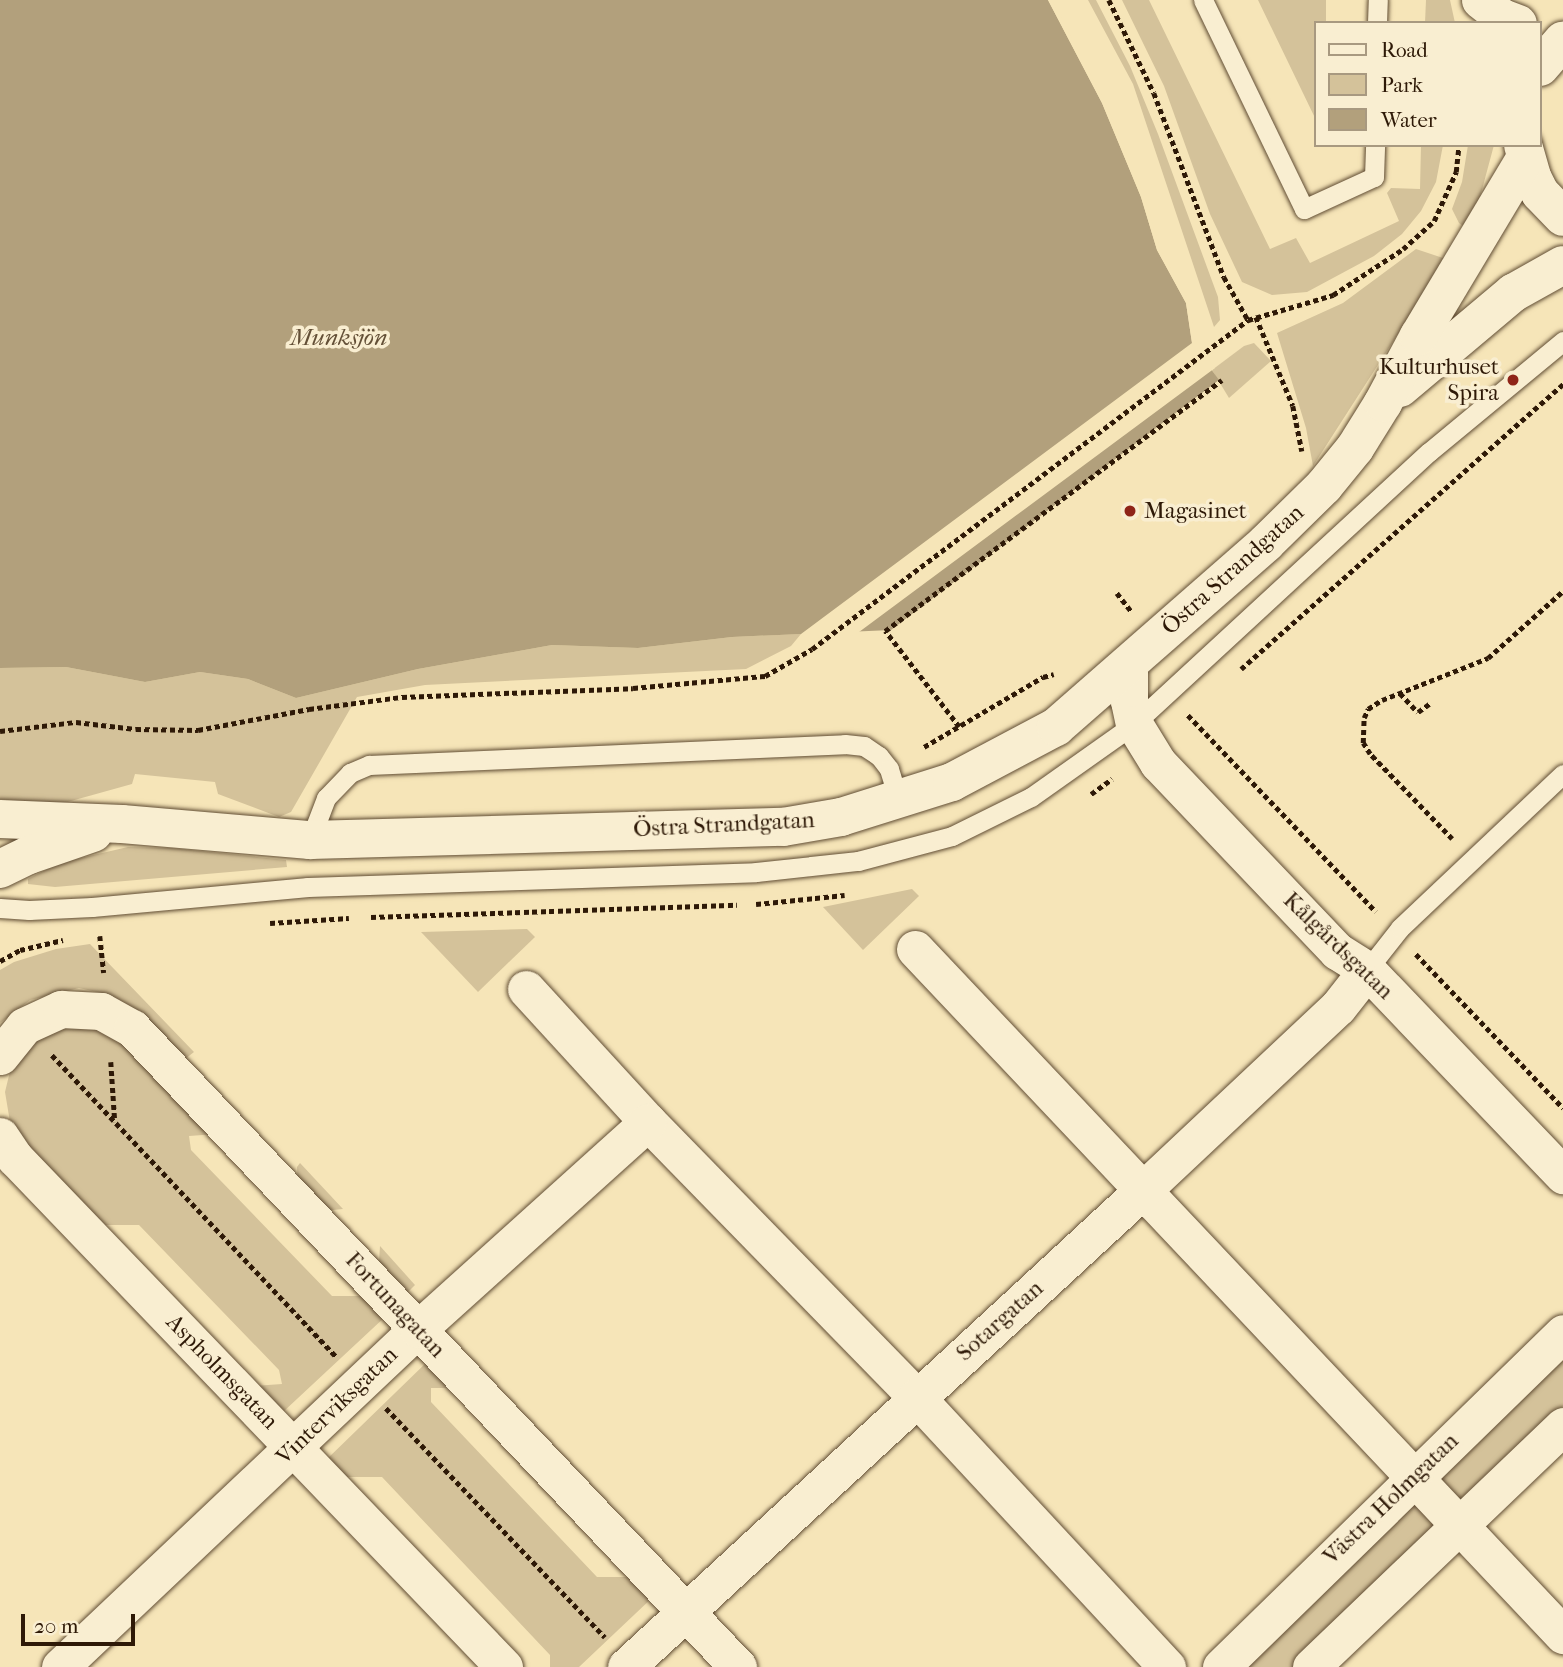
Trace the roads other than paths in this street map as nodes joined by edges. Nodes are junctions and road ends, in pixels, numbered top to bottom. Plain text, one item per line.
1 (1203, 0) edge
2 (1378, 0) edge
3 (1479, 0) edge
4 (1377, 21) edge
5 (1482, 21) edge
6 (1513, 21) edge
7 (1542, 29) edge
8 (1563, 31) edge
9 (1563, 41) edge
10 (1542, 64) edge
11 (1375, 147) edge
12 (1524, 152) edge
13 (1563, 217) edge
14 (1563, 265) edge
15 (1563, 341) edge
16 (1383, 403) junction
17 (1129, 664) junction
18 (1146, 746) junction
19 (1563, 774) edge
20 (899, 801) junction
21 (0, 819) edge
22 (122, 824) junction
23 (310, 840) junction
24 (0, 869) edge
25 (0, 908) edge
26 (915, 949) dead end
27 (1367, 970) junction
28 (526, 989) dead end
29 (0, 1056) edge
30 (648, 1122) junction
31 (0, 1136) edge
32 (1563, 1175) edge
33 (1143, 1190) junction
34 (418, 1329) junction
35 (1563, 1333) edge
36 (916, 1397) junction
37 (1563, 1426) edge
38 (295, 1447) junction
39 (1413, 1476) junction
40 (1459, 1525) junction
41 (685, 1612) junction
42 (1563, 1635) edge
43 (628, 1665) edge
44 (60, 1667) edge
45 (504, 1667) edge
46 (738, 1667) edge
47 (1167, 1667) edge
48 (1220, 1667) edge
49 (1311, 1667) edge

1 - 11 lane
2 - 4 lane
3 - 5 street
3 - 6 street
7 - 8 street
9 - 10 main road
12 - 13 main road
12 - 16 main road, Östra Strandgatan
14 - 16 main road, Östra Strandgatan
15 - 18 lane
16 - 17 main road, Östra Strandgatan
17 - 18 street
17 - 20 main road, Östra Strandgatan
18 - 25 lane
18 - 27 street, Kålgårdsgatan
19 - 27 lane
20 - 23 main road, Östra Strandgatan
20 - 23 lane
21 - 22 main road, Östra Strandgatan
22 - 23 main road, Östra Strandgatan
22 - 24 main road, Östra Strandgatan
26 - 33 street
27 - 32 street, Kålgårdsgatan
27 - 33 street, Sotargatan
28 - 30 street
29 - 34 street, Fortunagatan
30 - 34 street, Vinterviksgatan
30 - 36 street
31 - 38 street, Aspholmsgatan
33 - 36 street, Sotargatan
33 - 39 street
34 - 38 street, Vinterviksgatan
34 - 41 street, Fortunagatan
35 - 39 street, Västra Holmgatan
36 - 41 street, Sotargatan
36 - 47 street
37 - 40 street
38 - 44 street, Vinterviksgatan
38 - 45 street, Aspholmsgatan
39 - 40 street
39 - 48 street, Västra Holmgatan
40 - 42 street
40 - 49 street
41 - 43 street, Sotargatan
41 - 46 street, Fortunagatan

